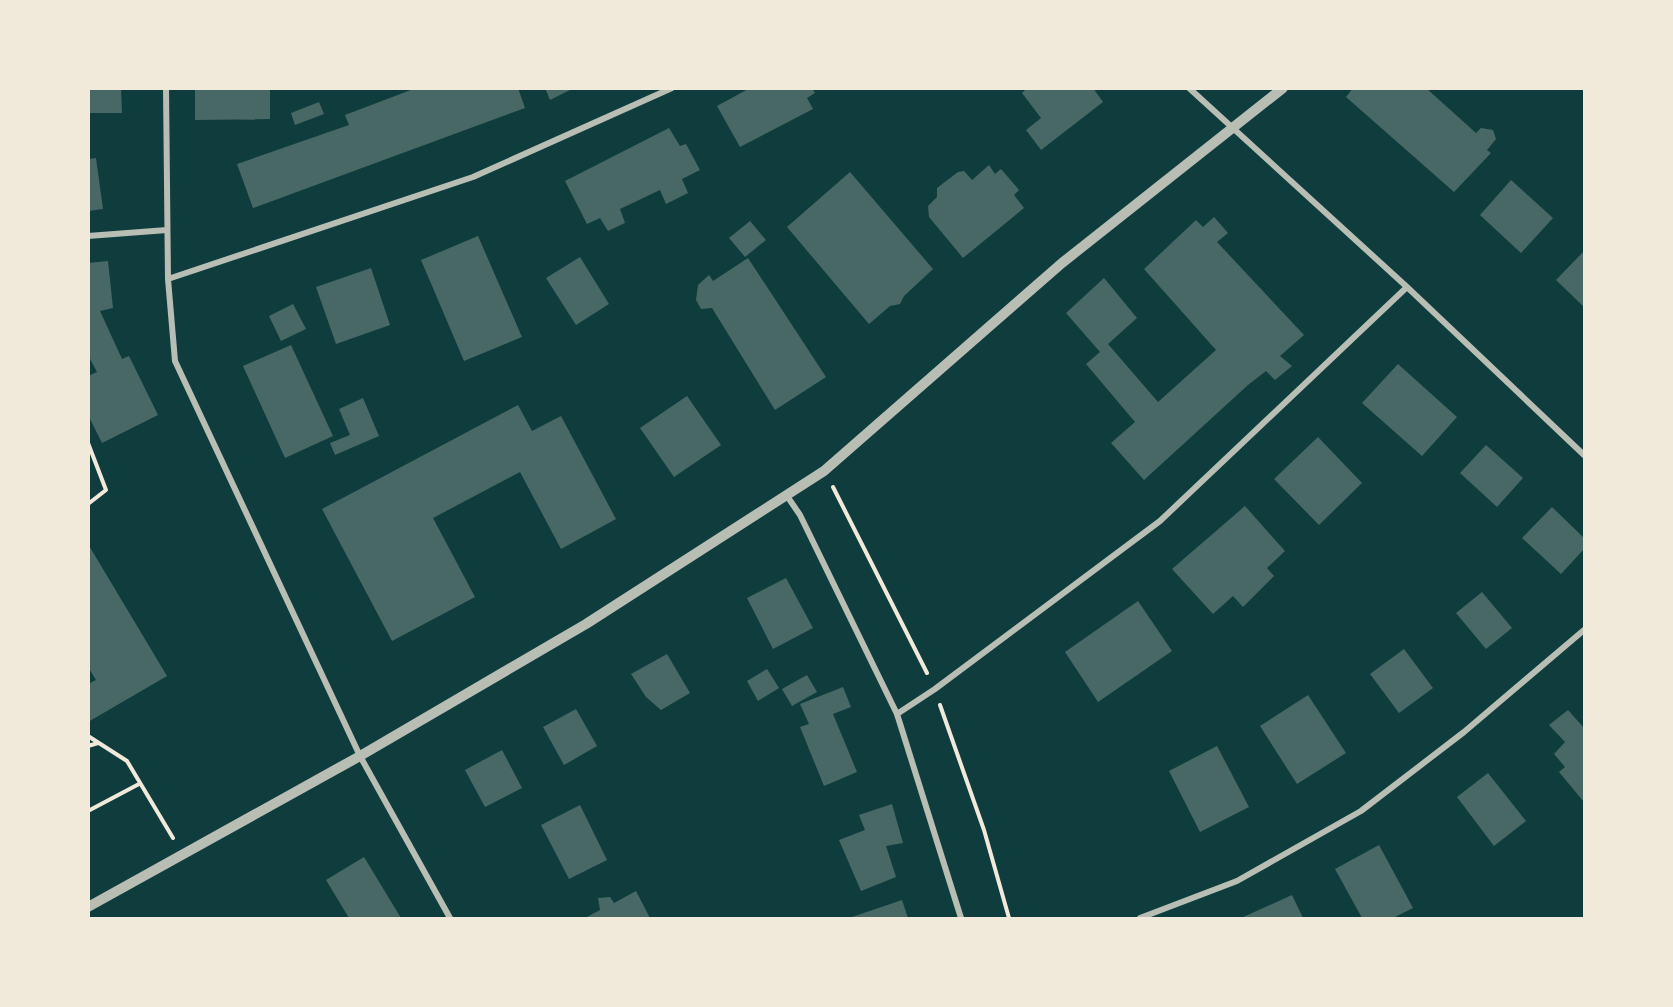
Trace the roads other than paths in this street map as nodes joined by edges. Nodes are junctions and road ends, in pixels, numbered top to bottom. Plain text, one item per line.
1 (166, 88) edge
2 (672, 88) edge
3 (1189, 88) edge
4 (1283, 88) edge
5 (1233, 131) junction
6 (167, 230) junction
7 (88, 237) edge
8 (168, 279) junction
9 (1407, 287) junction
10 (1584, 455) edge
11 (787, 496) junction
12 (1584, 630) edge
13 (897, 714) junction
14 (360, 756) junction
15 (88, 908) edge
16 (450, 918) edge
17 (961, 918) edge
18 (1140, 918) edge

1 - 6 street
2 - 8 street
3 - 5 street
4 - 5 street
5 - 9 street
5 - 11 street
6 - 7 street
6 - 8 street
8 - 14 street
9 - 10 street
9 - 13 street
11 - 13 street
11 - 14 street
12 - 18 street
13 - 17 street
14 - 15 street
14 - 16 street

